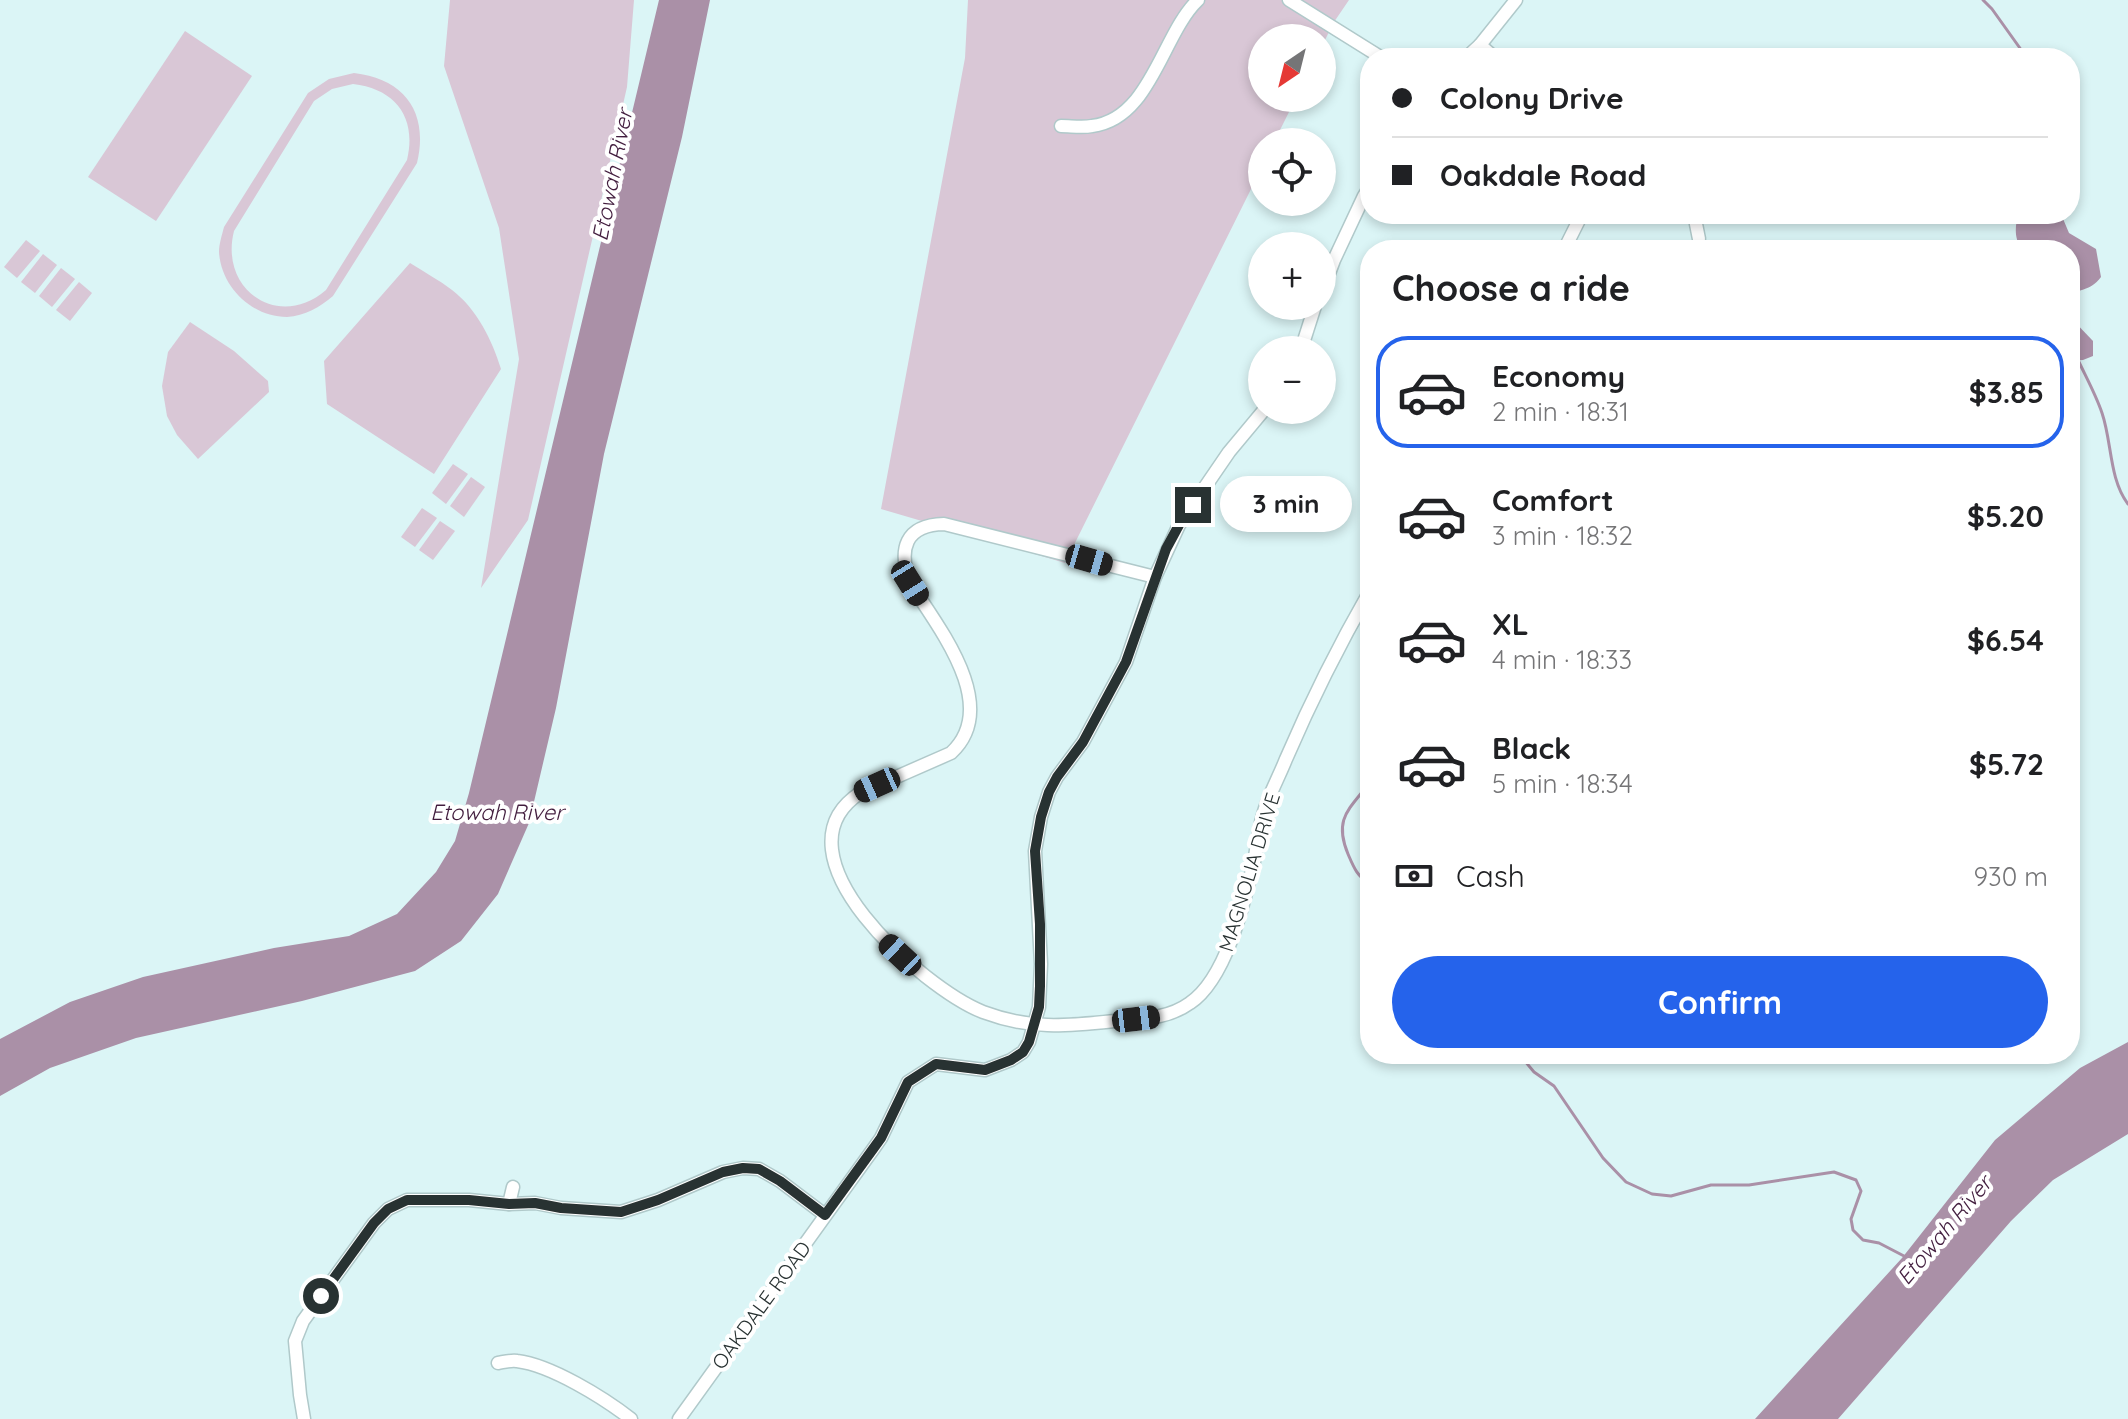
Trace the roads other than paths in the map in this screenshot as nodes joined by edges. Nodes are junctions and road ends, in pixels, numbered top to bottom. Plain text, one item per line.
1 (1198, 0) edge
2 (1289, 0) edge
3 (1516, 0) edge
4 (1480, 45) junction
5 (1366, 48) edge
6 (1477, 48) edge
7 (1483, 48) edge
8 (1061, 126) dead end
9 (1360, 205) edge
10 (1696, 224) edge
11 (1699, 239) dead end
12 (1336, 256) edge
13 (1252, 424) edge
14 (1155, 577) junction
15 (1360, 608) edge
16 (1033, 1026) junction
17 (513, 1187) dead end
18 (509, 1204) junction
19 (825, 1215) junction
20 (498, 1363) dead end
21 (304, 1419) edge
22 (631, 1419) edge
23 (679, 1419) edge

1 - 8 street
2 - 5 street
3 - 4 street
4 - 6 street
4 - 7 street
9 - 12 street
10 - 11 street
13 - 14 street, OAKDALE ROAD
14 - 16 street, OAKDALE ROAD
14 - 16 street, MAGNOLIA DRIVE
15 - 16 street, MAGNOLIA DRIVE
16 - 19 street, OAKDALE ROAD
17 - 18 street
18 - 19 street
18 - 21 street
19 - 23 street, OAKDALE ROAD
20 - 22 street

